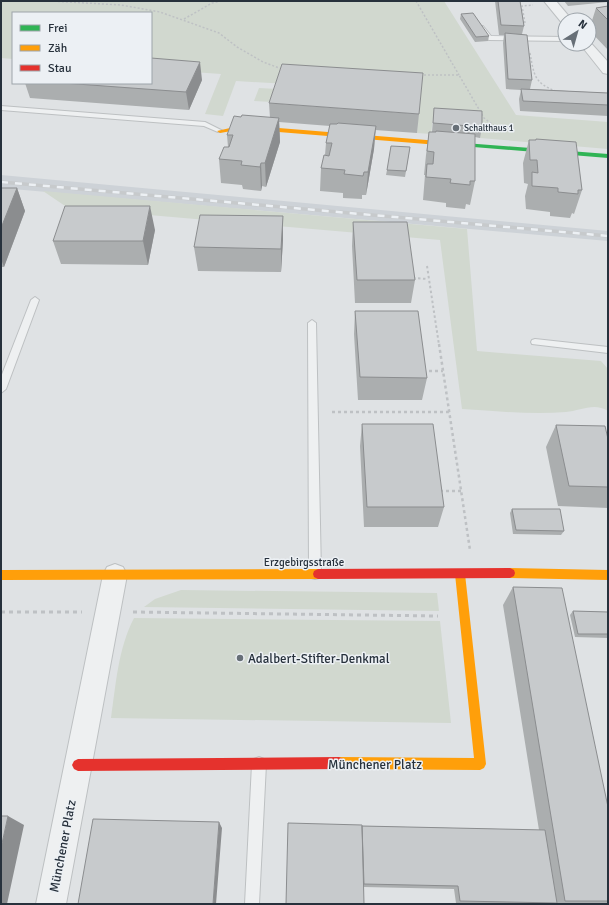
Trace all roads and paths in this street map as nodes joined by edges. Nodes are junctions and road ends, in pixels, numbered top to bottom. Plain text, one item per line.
1 (50, 1) edge
2 (221, 1) edge
3 (416, 1) edge
4 (550, 1) edge
5 (522, 6) edge
6 (559, 12) edge
7 (184, 20) junction
8 (479, 23) edge
9 (527, 39) junction
10 (557, 39) edge
11 (593, 52) edge
12 (285, 70) edge
13 (608, 70) edge
14 (415, 75) edge
15 (459, 75) junction
16 (562, 93) edge
17 (1, 108) edge
18 (220, 130) joint
19 (502, 130) dead end
20 (608, 156) edge
21 (427, 266) dead end
22 (408, 278) edge
23 (428, 279) junction
24 (35, 300) dead end
25 (312, 323) dead end
26 (535, 342) dead end
27 (608, 350) edge
28 (418, 371) edge
29 (443, 371) junction
30 (1, 389) edge
31 (313, 412) junction
32 (449, 412) junction
33 (434, 491) edge
34 (461, 491) junction
35 (315, 574) junction
36 (460, 574) junction
37 (474, 574) junction
38 (1, 575) edge
39 (115, 575) junction
40 (608, 575) edge
41 (1, 612) edge
42 (108, 612) junction
43 (465, 616) junction
44 (259, 763) junction
45 (78, 765) junction
46 (51, 904) edge
47 (252, 904) edge

1 - 7 path
2 - 7 path
3 - 15 path
4 - 6 street
5 - 9 path
7 - 12 path
8 - 9 lane
9 - 10 lane
9 - 16 path
11 - 13 street
14 - 15 path
15 - 19 path
17 - 18 lane
18 - 20 street
21 - 23 path
22 - 23 path
23 - 29 path
24 - 30 lane
25 - 31 lane
26 - 27 lane
28 - 29 path
29 - 32 path
31 - 32 path
31 - 35 lane
32 - 34 path
33 - 34 path
34 - 37 path
35 - 36 street, Erzgebirgsstraße
35 - 39 street, Erzgebirgsstraße
36 - 37 street, Erzgebirgsstraße
36 - 43 street, Münchener Platz
37 - 40 street, Erzgebirgsstraße
38 - 39 street, Erzgebirgsstraße
39 - 42 street, Münchener Platz
41 - 42 path
42 - 43 path
42 - 45 street, Münchener Platz
43 - 44 street, Münchener Platz
44 - 45 street, Münchener Platz
44 - 47 lane
45 - 46 street, Münchener Platz

